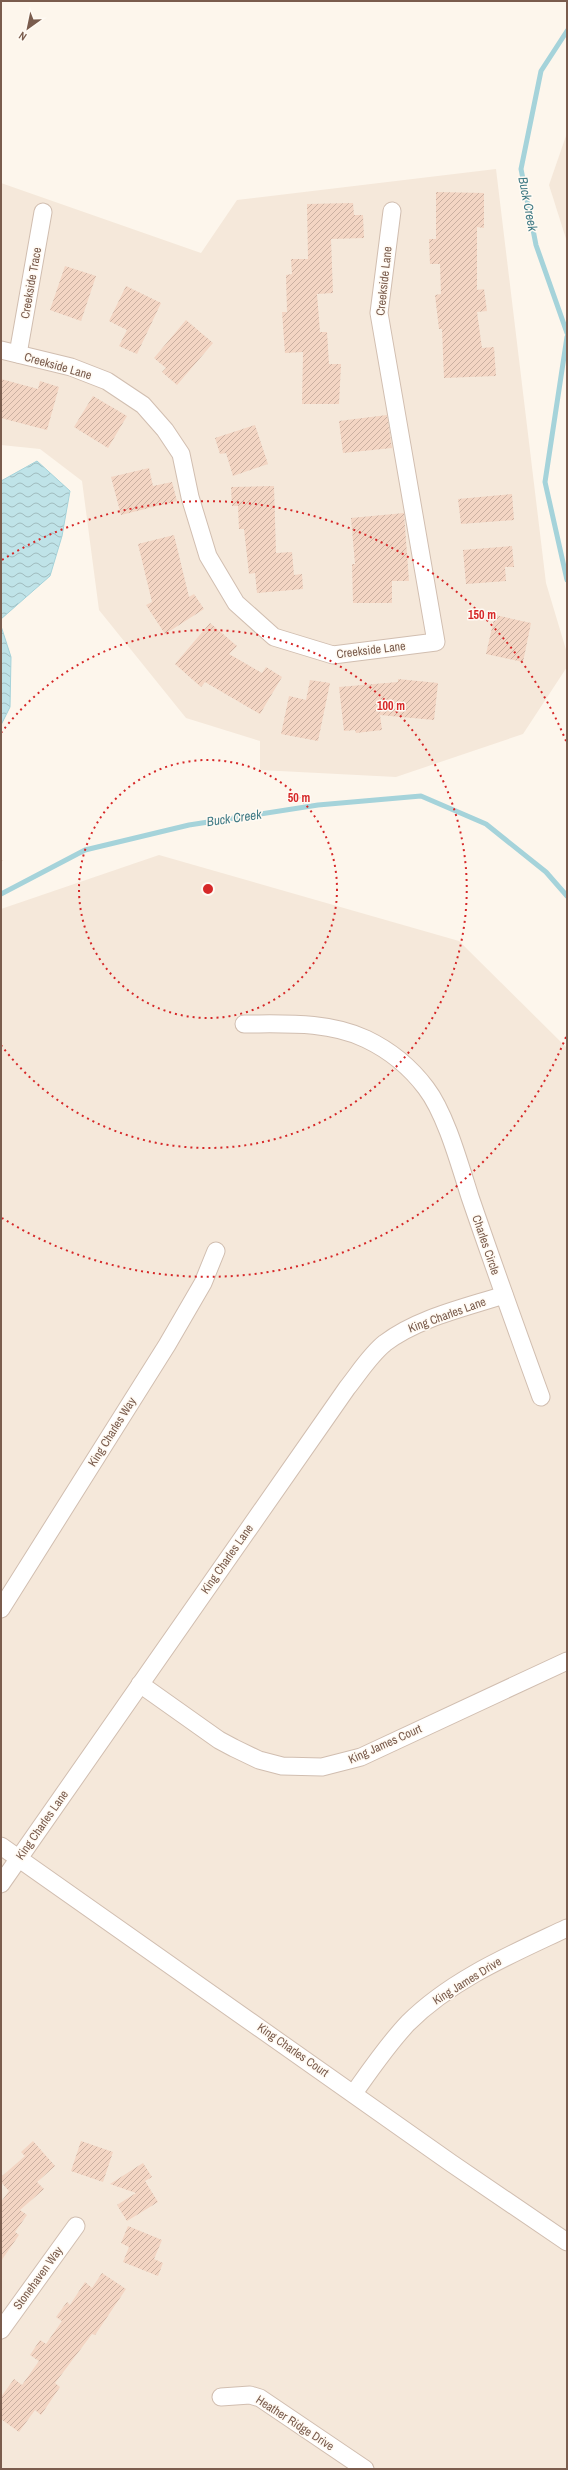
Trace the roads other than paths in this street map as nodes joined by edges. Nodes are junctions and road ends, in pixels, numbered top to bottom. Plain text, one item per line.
1 (392, 211) dead end
2 (43, 212) dead end
3 (1, 350) edge
4 (18, 354) junction
5 (244, 1024) dead end
6 (216, 1251) dead end
7 (504, 1295) junction
8 (541, 1397) dead end
9 (1, 1609) edge
10 (567, 1661) edge
11 (140, 1684) junction
12 (1, 1846) edge
13 (19, 1858) junction
14 (1, 1884) edge
15 (567, 1928) edge
16 (354, 2093) junction
17 (76, 2226) dead end
18 (567, 2242) edge
19 (1, 2330) edge
20 (221, 2397) dead end
21 (365, 2469) edge

1 - 4 street, Creekside Lane
2 - 4 street, Creekside Trace
3 - 4 street, Creekside Lane
5 - 7 street, Charles Circle
6 - 9 street, King Charles Way
7 - 8 street, Charles Circle
7 - 11 street, King Charles Lane
10 - 11 street, King James Court
11 - 13 street, King Charles Lane
12 - 13 street, King Charles Court
13 - 14 street, King Charles Lane
13 - 16 street, King Charles Court
15 - 16 street, King James Drive
16 - 18 street, King Charles Court
17 - 19 street, Stonehaven Way
20 - 21 street, Heather Ridge Drive

